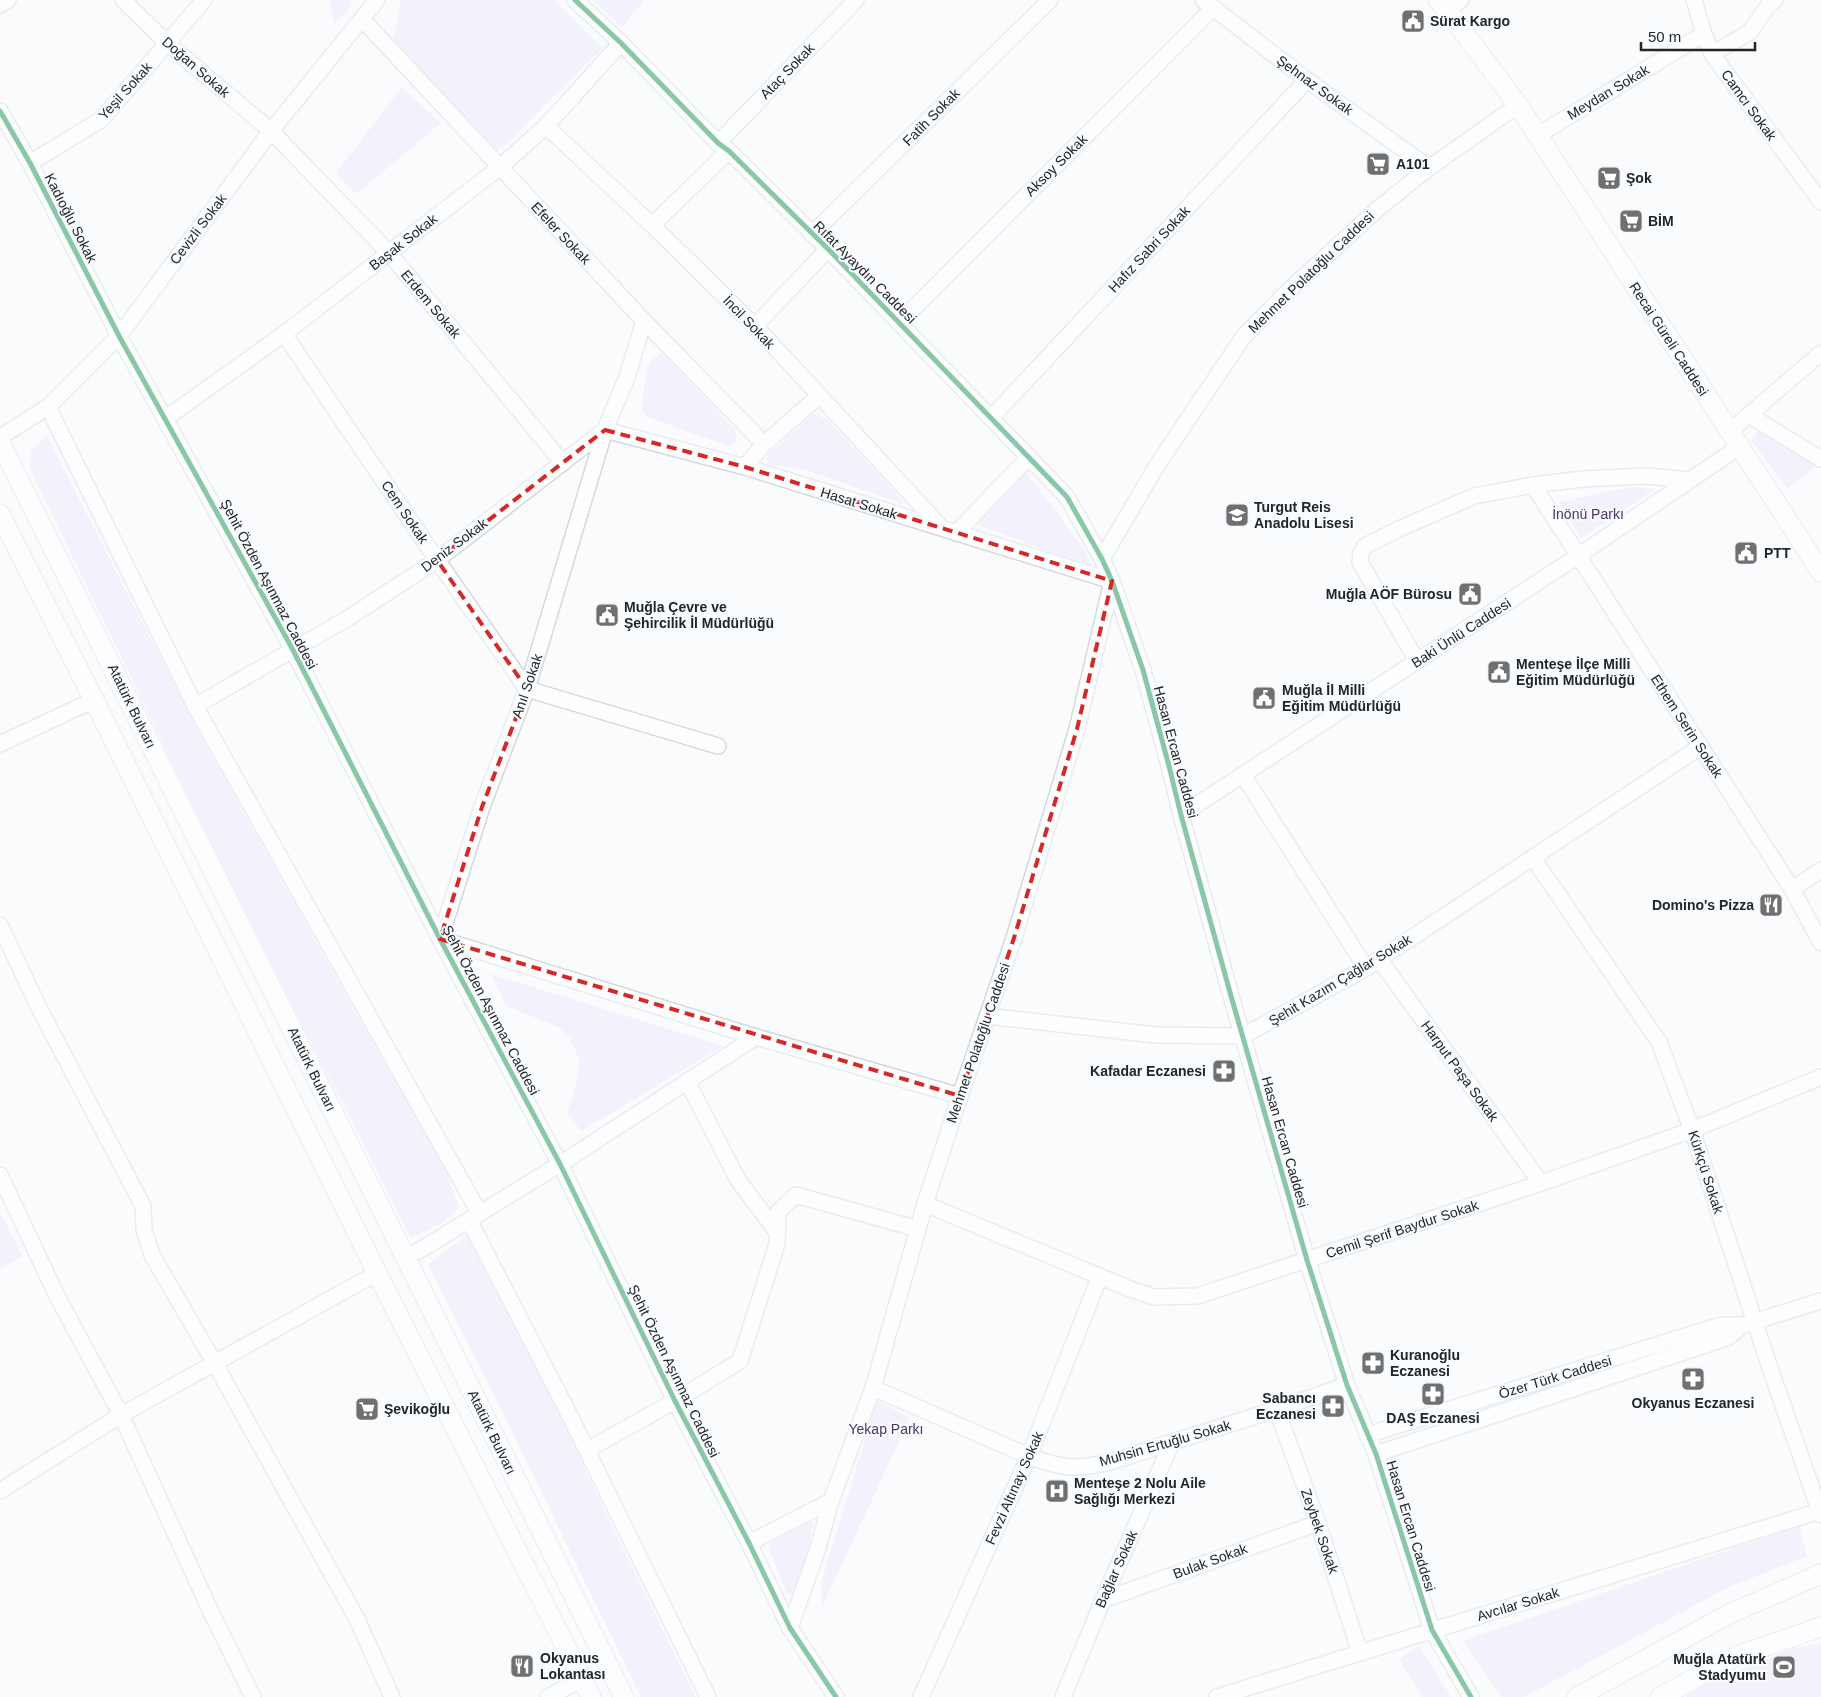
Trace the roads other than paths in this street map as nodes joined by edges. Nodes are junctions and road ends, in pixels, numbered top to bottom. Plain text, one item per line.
1 (8, 0) edge
2 (123, 0) edge
3 (204, 0) edge
4 (575, 0) edge
5 (856, 0) edge
6 (1050, 0) edge
7 (1694, 0) edge
8 (1775, 0) edge
9 (375, 1) edge
10 (1449, 3) edge
11 (1208, 4) edge
12 (0, 5) edge
13 (362, 19) junction
14 (1704, 34) junction
15 (167, 43) junction
16 (621, 43) junction
17 (1712, 54) junction
18 (1307, 80) junction
19 (1518, 105) junction
20 (0, 111) edge
21 (546, 126) junction
22 (271, 131) junction
23 (1538, 135) junction
24 (723, 147) junction
25 (30, 163) junction
26 (500, 168) junction
27 (1429, 168) junction
28 (1821, 202) edge
29 (652, 225) junction
30 (812, 234) junction
31 (828, 249) junction
32 (389, 254) junction
33 (644, 321) junction
34 (899, 323) junction
35 (754, 326) junction
36 (284, 334) junction
37 (119, 336) junction
38 (1821, 353) edge
39 (819, 396) junction
40 (48, 407) junction
41 (1749, 415) junction
42 (166, 418) junction
43 (991, 418) junction
44 (605, 430) junction
45 (0, 438) edge
46 (1734, 440) junction
47 (0, 442) edge
48 (764, 444) junction
49 (1029, 457) junction
50 (1821, 459) edge
51 (563, 462) junction
52 (745, 467) junction
53 (1690, 480) junction
54 (1533, 485) junction
55 (0, 514) edge
56 (949, 531) junction
57 (1578, 556) junction
58 (1102, 559) junction
59 (437, 560) junction
60 (1821, 572) edge
61 (1112, 581) junction
62 (293, 650) junction
63 (1417, 661) junction
64 (528, 689) junction
65 (94, 700) junction
66 (195, 706) junction
67 (0, 744) edge
68 (718, 746) dead end
69 (1700, 747) junction
70 (1243, 775) junction
71 (1181, 815) junction
72 (1533, 858) junction
73 (1821, 870) edge
74 (1792, 889) junction
75 (0, 925) edge
76 (440, 938) junction
77 (1821, 943) edge
78 (1380, 959) junction
79 (1366, 968) junction
80 (987, 1016) junction
81 (1243, 1036) junction
82 (756, 1037) junction
83 (1821, 1077) edge
84 (687, 1081) junction
85 (960, 1096) junction
86 (1692, 1130) junction
87 (560, 1164) junction
88 (0, 1175) edge
89 (1540, 1183) junction
90 (925, 1204) junction
91 (475, 1217) junction
92 (918, 1229) junction
93 (777, 1232) junction
94 (405, 1258) junction
95 (1307, 1260) junction
96 (377, 1273) junction
97 (1100, 1276) junction
98 (1821, 1301) edge
99 (1748, 1323) junction
100 (214, 1362) junction
101 (1347, 1384) junction
102 (873, 1388) junction
103 (675, 1401) junction
104 (1277, 1410) junction
105 (121, 1415) junction
106 (1367, 1435) junction
107 (1172, 1442) junction
108 (587, 1450) junction
109 (1376, 1454) junction
110 (1029, 1456) junction
111 (0, 1491) edge
112 (831, 1501) junction
113 (1820, 1513) edge
114 (1318, 1523) junction
115 (749, 1543) junction
116 (1821, 1574) edge
117 (1103, 1600) junction
118 (1821, 1627) edge
119 (790, 1628) junction
120 (1432, 1630) junction
121 (1360, 1653) junction
122 (582, 1679) junction
123 (253, 1697) edge
124 (392, 1697) edge
125 (548, 1697) edge
126 (591, 1697) edge
127 (624, 1697) edge
128 (708, 1697) edge
129 (836, 1697) edge
130 (921, 1697) edge
131 (1063, 1697) edge
132 (1217, 1697) edge
133 (1471, 1697) edge
134 (1577, 1697) edge
135 (1660, 1697) edge

1 - 12 street
2 - 15 street, Doğan Sokak
3 - 15 street, Yeşil Sokak
4 - 16 street, Rıfat Ayaydın Caddesi
5 - 24 street, Ataç Sokak
6 - 30 street, Fatih Sokak
7 - 14 street, Camcı Sokak
8 - 17 street
9 - 13 street, Cevizli Sokak
10 - 19 main road, Recai Güreli Caddesi
11 - 18 street, Şehnaz Sokak
11 - 34 street, Aksoy Sokak
13 - 22 street, Cevizli Sokak
13 - 26 street, Efeler Sokak
14 - 17 street, Camcı Sokak
14 - 23 street, Meydan Sokak
15 - 22 street, Doğan Sokak
15 - 25 street, Yeşil Sokak
16 - 21 street, Başak Sokak
16 - 24 street, Rıfat Ayaydın Caddesi
17 - 28 street, Camcı Sokak
18 - 27 street, Şehnaz Sokak
18 - 43 street, Hafız Sabri Sokak
19 - 23 main road, Recai Güreli Caddesi
19 - 27 street, Mehmet Polatoğlu Caddesi
20 - 25 street, Kadıoğlu Sokak
21 - 26 street, Başak Sokak
21 - 29 street, İncil Sokak
22 - 32 street, Erdem Sokak
22 - 37 street, Cevizli Sokak
23 - 46 main road, Recai Güreli Caddesi
24 - 29 street, Ataç Sokak
24 - 30 street, Rıfat Ayaydın Caddesi
25 - 37 street, Kadıoğlu Sokak
26 - 32 street, Başak Sokak
26 - 33 street, Efeler Sokak
27 - 58 street, Mehmet Polatoğlu Caddesi
29 - 35 street, İncil Sokak
30 - 31 street, Rıfat Ayaydın Caddesi
31 - 34 street, Rıfat Ayaydın Caddesi
31 - 35 street
32 - 36 street, Başak Sokak
32 - 51 street, Erdem Sokak
33 - 44 street, Deniz Sokak
33 - 48 street, Efeler Sokak
34 - 43 street, Rıfat Ayaydın Caddesi
35 - 39 street, İncil Sokak
36 - 42 street, Başak Sokak
36 - 59 street, Cem Sokak
37 - 40 street, Cevizli Sokak
37 - 42 street, Şehit Özden Aşınmaz Caddesi
38 - 41 street, Baki Ünlü Caddesi
39 - 48 street
39 - 56 street, İncil Sokak
40 - 45 street, Cevizli Sokak
40 - 66 street
41 - 46 street, Baki Ünlü Caddesi
41 - 50 street
42 - 62 street, Şehit Özden Aşınmaz Caddesi
43 - 49 street, Rıfat Ayaydın Caddesi
44 - 51 street, Deniz Sokak
44 - 52 street, Hasat Sokak
44 - 64 street, Anıl Sokak
46 - 53 street, Baki Ünlü Caddesi
46 - 60 main road, Recai Güreli Caddesi
47 - 94 main road, Atatürk Bulvarı
48 - 52 street
49 - 56 street
49 - 58 street, Rıfat Ayaydın Caddesi
51 - 59 street, Deniz Sokak
52 - 56 street, Hasat Sokak
53 - 54 street
53 - 57 street, Baki Ünlü Caddesi
54 - 57 street, Ethem Serin Sokak
54 - 63 street
55 - 65 main road
56 - 61 street, Hasat Sokak
57 - 63 street, Baki Ünlü Caddesi
57 - 69 street, Ethem Serin Sokak
58 - 61 street, Rıfat Ayaydın Caddesi
59 - 62 street, Deniz Sokak
59 - 64 street, Cem Sokak
61 - 71 street, Hasan Ercan Caddesi
61 - 80 street, Mehmet Polatoğlu Caddesi
62 - 66 street, Deniz Sokak
62 - 76 street, Şehit Özden Aşınmaz Caddesi
63 - 70 street, Baki Ünlü Caddesi
64 - 68 street
64 - 76 street, Anıl Sokak
65 - 67 street
65 - 96 main road
66 - 91 street
69 - 72 street, Şehit Kazım Çağlar Sokak
69 - 74 street, Ethem Serin Sokak
70 - 71 street, Baki Ünlü Caddesi
70 - 79 street
71 - 81 street, Hasan Ercan Caddesi
72 - 78 street, Şehit Kazım Çağlar Sokak
72 - 86 street, Kürkçü Sokak
73 - 74 street
74 - 77 street, Ethem Serin Sokak
75 - 100 street
76 - 82 street
76 - 87 street, Şehit Özden Aşınmaz Caddesi
78 - 79 street, Şehit Kazım Çağlar Sokak
78 - 89 street, Harput Paşa Sokak
79 - 81 street, Şehit Kazım Çağlar Sokak
80 - 81 street, Şehit Kazım Çağlar Sokak
80 - 85 street, Mehmet Polatoğlu Caddesi
81 - 95 street, Hasan Ercan Caddesi
82 - 84 street
82 - 85 street
83 - 86 street, Cemil Şerif Baydur Sokak
84 - 87 street
84 - 93 street
85 - 90 street, Mehmet Polatoğlu Caddesi
86 - 89 street, Cemil Şerif Baydur Sokak
86 - 99 street, Kürkçü Sokak
87 - 91 street
87 - 103 street, Şehit Özden Aşınmaz Caddesi
88 - 105 street
89 - 95 street, Cemil Şerif Baydur Sokak
90 - 92 street, Mehmet Polatoğlu Caddesi
90 - 97 street, Cemil Şerif Baydur Sokak
91 - 94 street
91 - 108 street
92 - 93 street
92 - 102 street, Mehmet Polatoğlu Caddesi
93 - 103 street
94 - 96 main road
94 - 127 main road, Atatürk Bulvarı
95 - 97 street, Cemil Şerif Baydur Sokak
95 - 101 street, Hasan Ercan Caddesi
96 - 100 street
96 - 122 main road
97 - 110 street, Fevzi Altınay Sokak
98 - 99 street, Özer Türk Caddesi
99 - 106 street, Özer Türk Caddesi
99 - 109 street, Özer Türk Caddesi
99 - 113 street, Kürkçü Sokak
100 - 105 street
100 - 124 street
101 - 104 street, Muhsin Ertuğlu Sokak
101 - 106 street, Hasan Ercan Caddesi
102 - 110 street, Muhsin Ertuğlu Sokak
102 - 112 street, Mehmet Polatoğlu Caddesi
103 - 108 street
103 - 115 street, Şehit Özden Aşınmaz Caddesi
104 - 107 street, Muhsin Ertuğlu Sokak
104 - 114 street, Zeybek Sokak
105 - 111 street
105 - 123 street
106 - 109 street, Hasan Ercan Caddesi
107 - 110 street, Muhsin Ertuğlu Sokak
107 - 117 street, Bağlar Sokak
108 - 128 street
109 - 120 street, Hasan Ercan Caddesi
110 - 130 street, Fevzi Altınay Sokak
112 - 115 street
112 - 119 street, Mehmet Polatoğlu Caddesi
113 - 120 street, Avcılar Sokak
114 - 117 street, Bulak Sokak
114 - 121 street, Zeybek Sokak
115 - 119 street, Şehit Özden Aşınmaz Caddesi
116 - 134 main road
117 - 131 street, Bağlar Sokak
118 - 135 main road
119 - 129 street, Şehit Özden Aşınmaz Caddesi
120 - 121 street, Avcılar Sokak
120 - 133 street, Hasan Ercan Caddesi
121 - 132 street, Avcılar Sokak
122 - 125 street
122 - 126 main road

